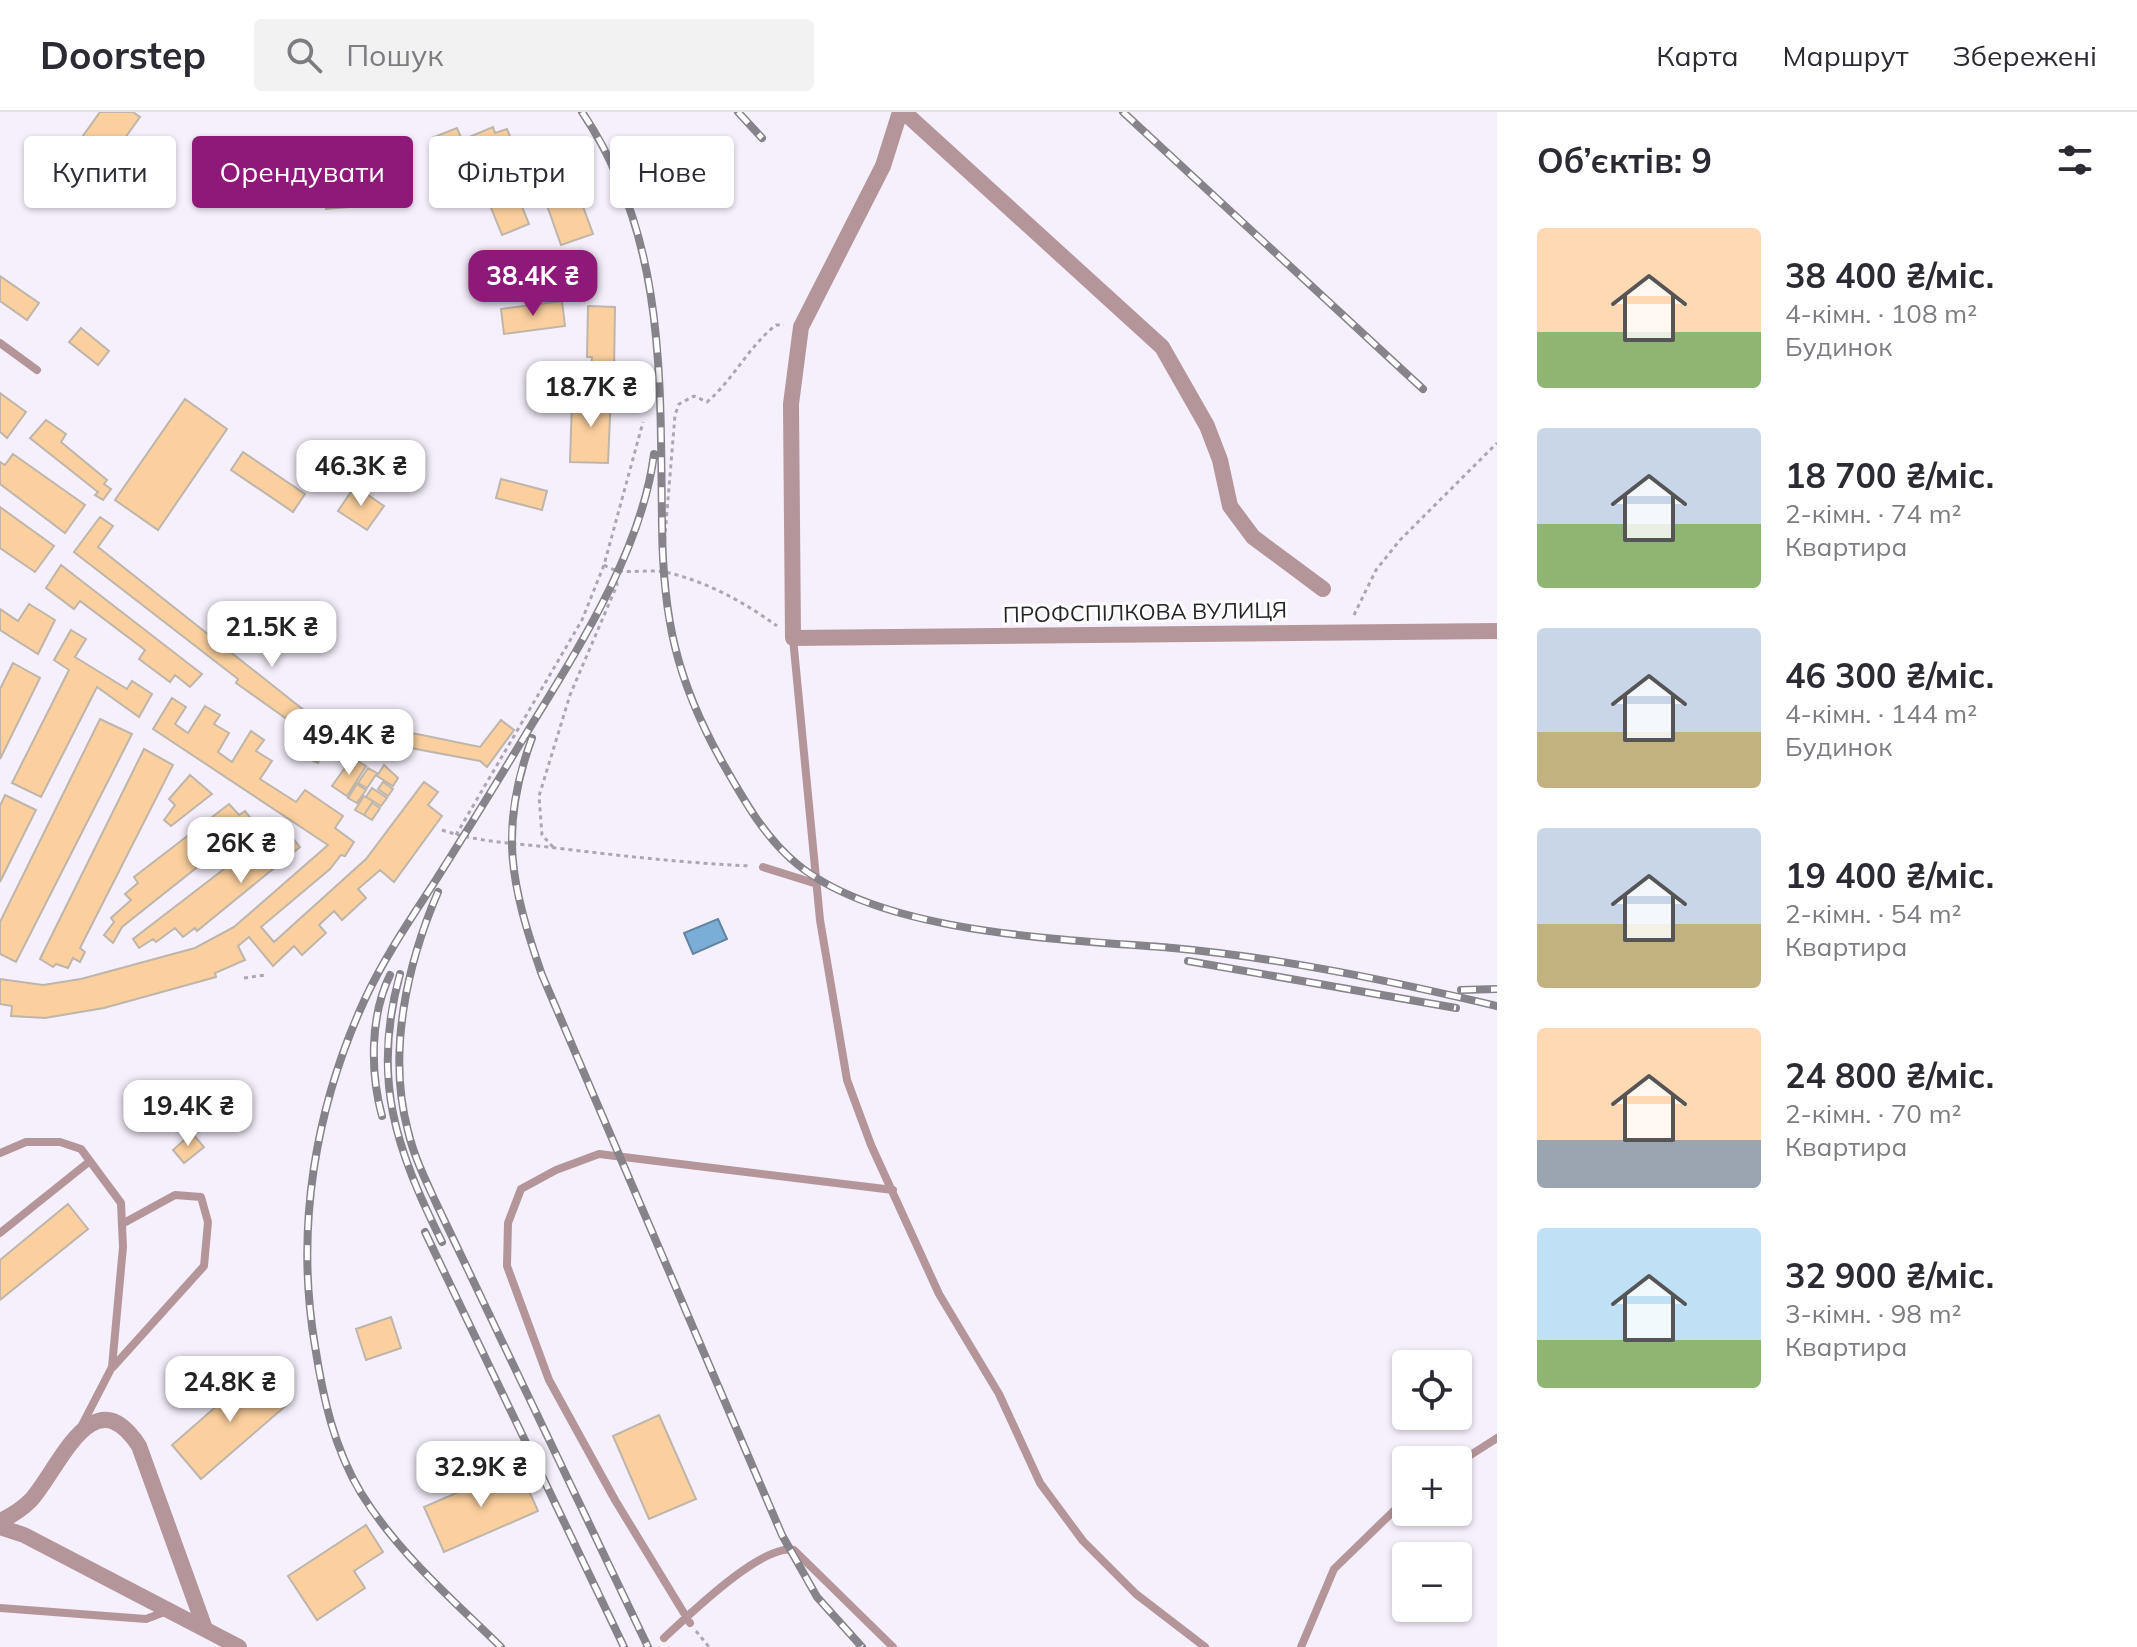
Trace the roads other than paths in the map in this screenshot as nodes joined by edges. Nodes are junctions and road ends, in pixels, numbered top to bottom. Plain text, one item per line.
1 (902, 112) edge
2 (0, 343) edge
3 (37, 370) dead end
4 (1323, 589) dead end
5 (1497, 631) edge
6 (793, 638) junction
7 (763, 867) road end
8 (817, 884) junction
9 (0, 1153) edge
10 (90, 1161) junction
11 (893, 1190) junction
12 (122, 1224) junction
13 (0, 1233) edge
14 (112, 1367) junction
15 (78, 1431) junction
16 (1497, 1438) edge
17 (1472, 1454) edge
18 (1392, 1513) edge
19 (0, 1524) edge
20 (0, 1608) edge
21 (172, 1610) junction
22 (688, 1620) junction
23 (204, 1626) junction
24 (664, 1638) dead end
25 (239, 1647) edge
26 (893, 1647) edge
27 (1205, 1647) edge
28 (1301, 1647) edge

1 - 4 street, ПРОФСПІЛКОВА ВУЛИЦЯ
1 - 6 street
2 - 3 lane
5 - 6 street, ПРОФСПІЛКОВА ВУЛИЦЯ
6 - 8 lane
7 - 8 lane
8 - 11 lane
9 - 10 lane
10 - 12 lane
10 - 13 lane
11 - 22 lane
11 - 27 lane
12 - 14 lane
12 - 14 lane
14 - 15 lane
15 - 19 street
15 - 23 street
16 - 17 lane
18 - 28 lane
19 - 21 street
20 - 21 lane
21 - 23 street
22 - 24 lane
22 - 26 lane
23 - 25 street

